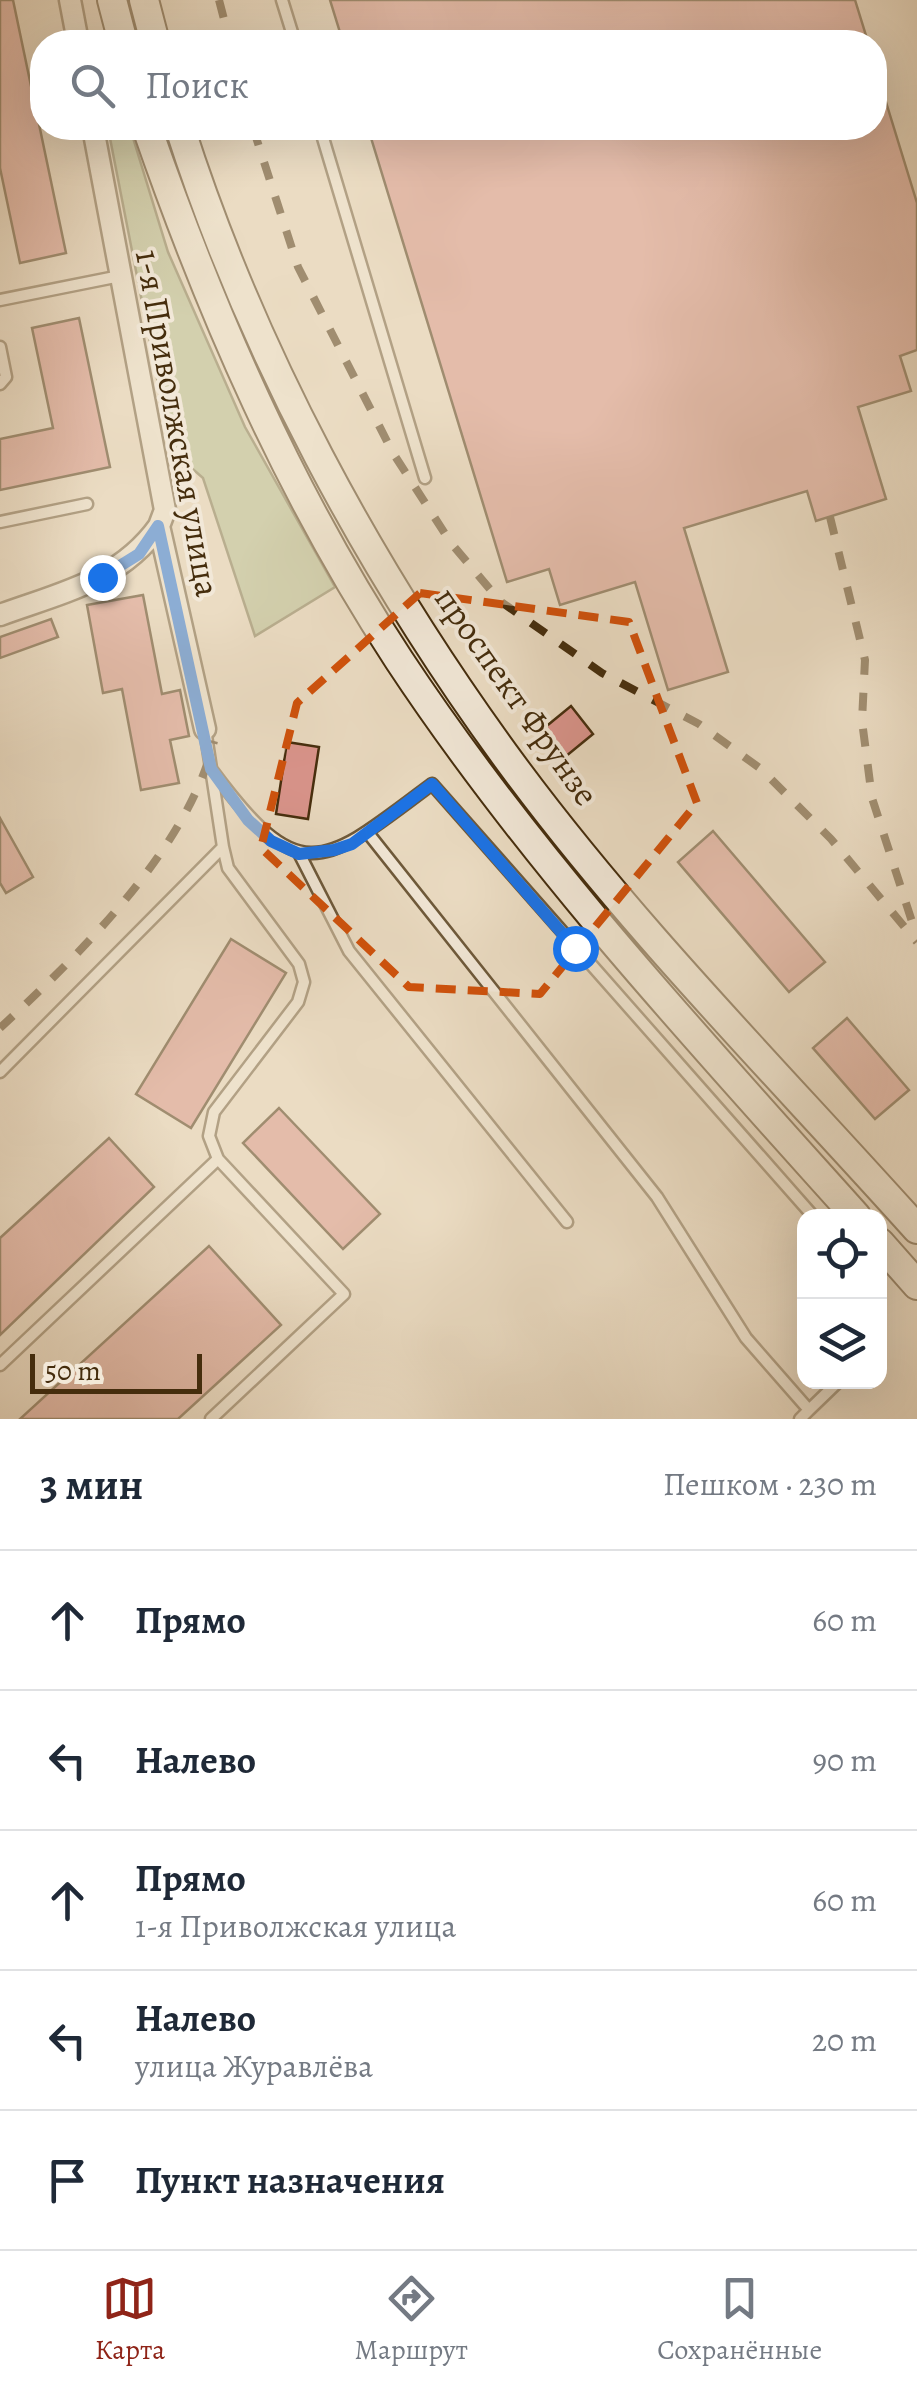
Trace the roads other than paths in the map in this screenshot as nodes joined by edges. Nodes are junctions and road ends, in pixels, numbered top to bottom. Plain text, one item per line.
1 (70, 0) edge
2 (112, 0) edge
3 (144, 0) edge
4 (282, 0) edge
5 (76, 30) edge
6 (121, 30) edge
7 (152, 30) edge
8 (291, 30) edge
9 (95, 140) edge
10 (151, 140) edge
11 (184, 140) edge
12 (324, 140) edge
13 (120, 276) junction
14 (0, 300) edge
15 (0, 347) edge
16 (0, 384) edge
17 (425, 478) dead end
18 (87, 504) dead end
19 (0, 522) edge
20 (158, 526) junction
21 (0, 616) edge
22 (204, 729) joint
23 (211, 769) junction
24 (368, 832) junction
25 (223, 847) junction
26 (299, 854) junction
27 (0, 1072) edge
28 (218, 1158) junction
29 (807, 1209) edge
30 (850, 1209) edge
31 (567, 1222) dead end
32 (917, 1229) edge
33 (887, 1251) edge
34 (917, 1285) edge
35 (0, 1364) edge
36 (831, 1389) edge
37 (804, 1415) edge
38 (212, 1419) edge

1 - 5 street
2 - 6 main road
3 - 7 main road
4 - 8 lane
9 - 13 street, 1-я Приволжская улица
10 - 30 main road, проспект Фрунзе
11 - 32 main road, проспект Фрунзе
12 - 17 lane
13 - 14 lane
13 - 20 street, 1-я Приволжская улица
15 - 16 lane
18 - 19 lane
20 - 21 street
20 - 22 street, 1-я Приволжская улица
22 - 23 lane
23 - 25 lane
23 - 26 lane
24 - 26 lane
24 - 29 lane
24 - 37 lane
25 - 27 lane
25 - 28 lane
26 - 31 lane
28 - 35 lane
28 - 38 lane
33 - 34 main road
36 - 37 lane

